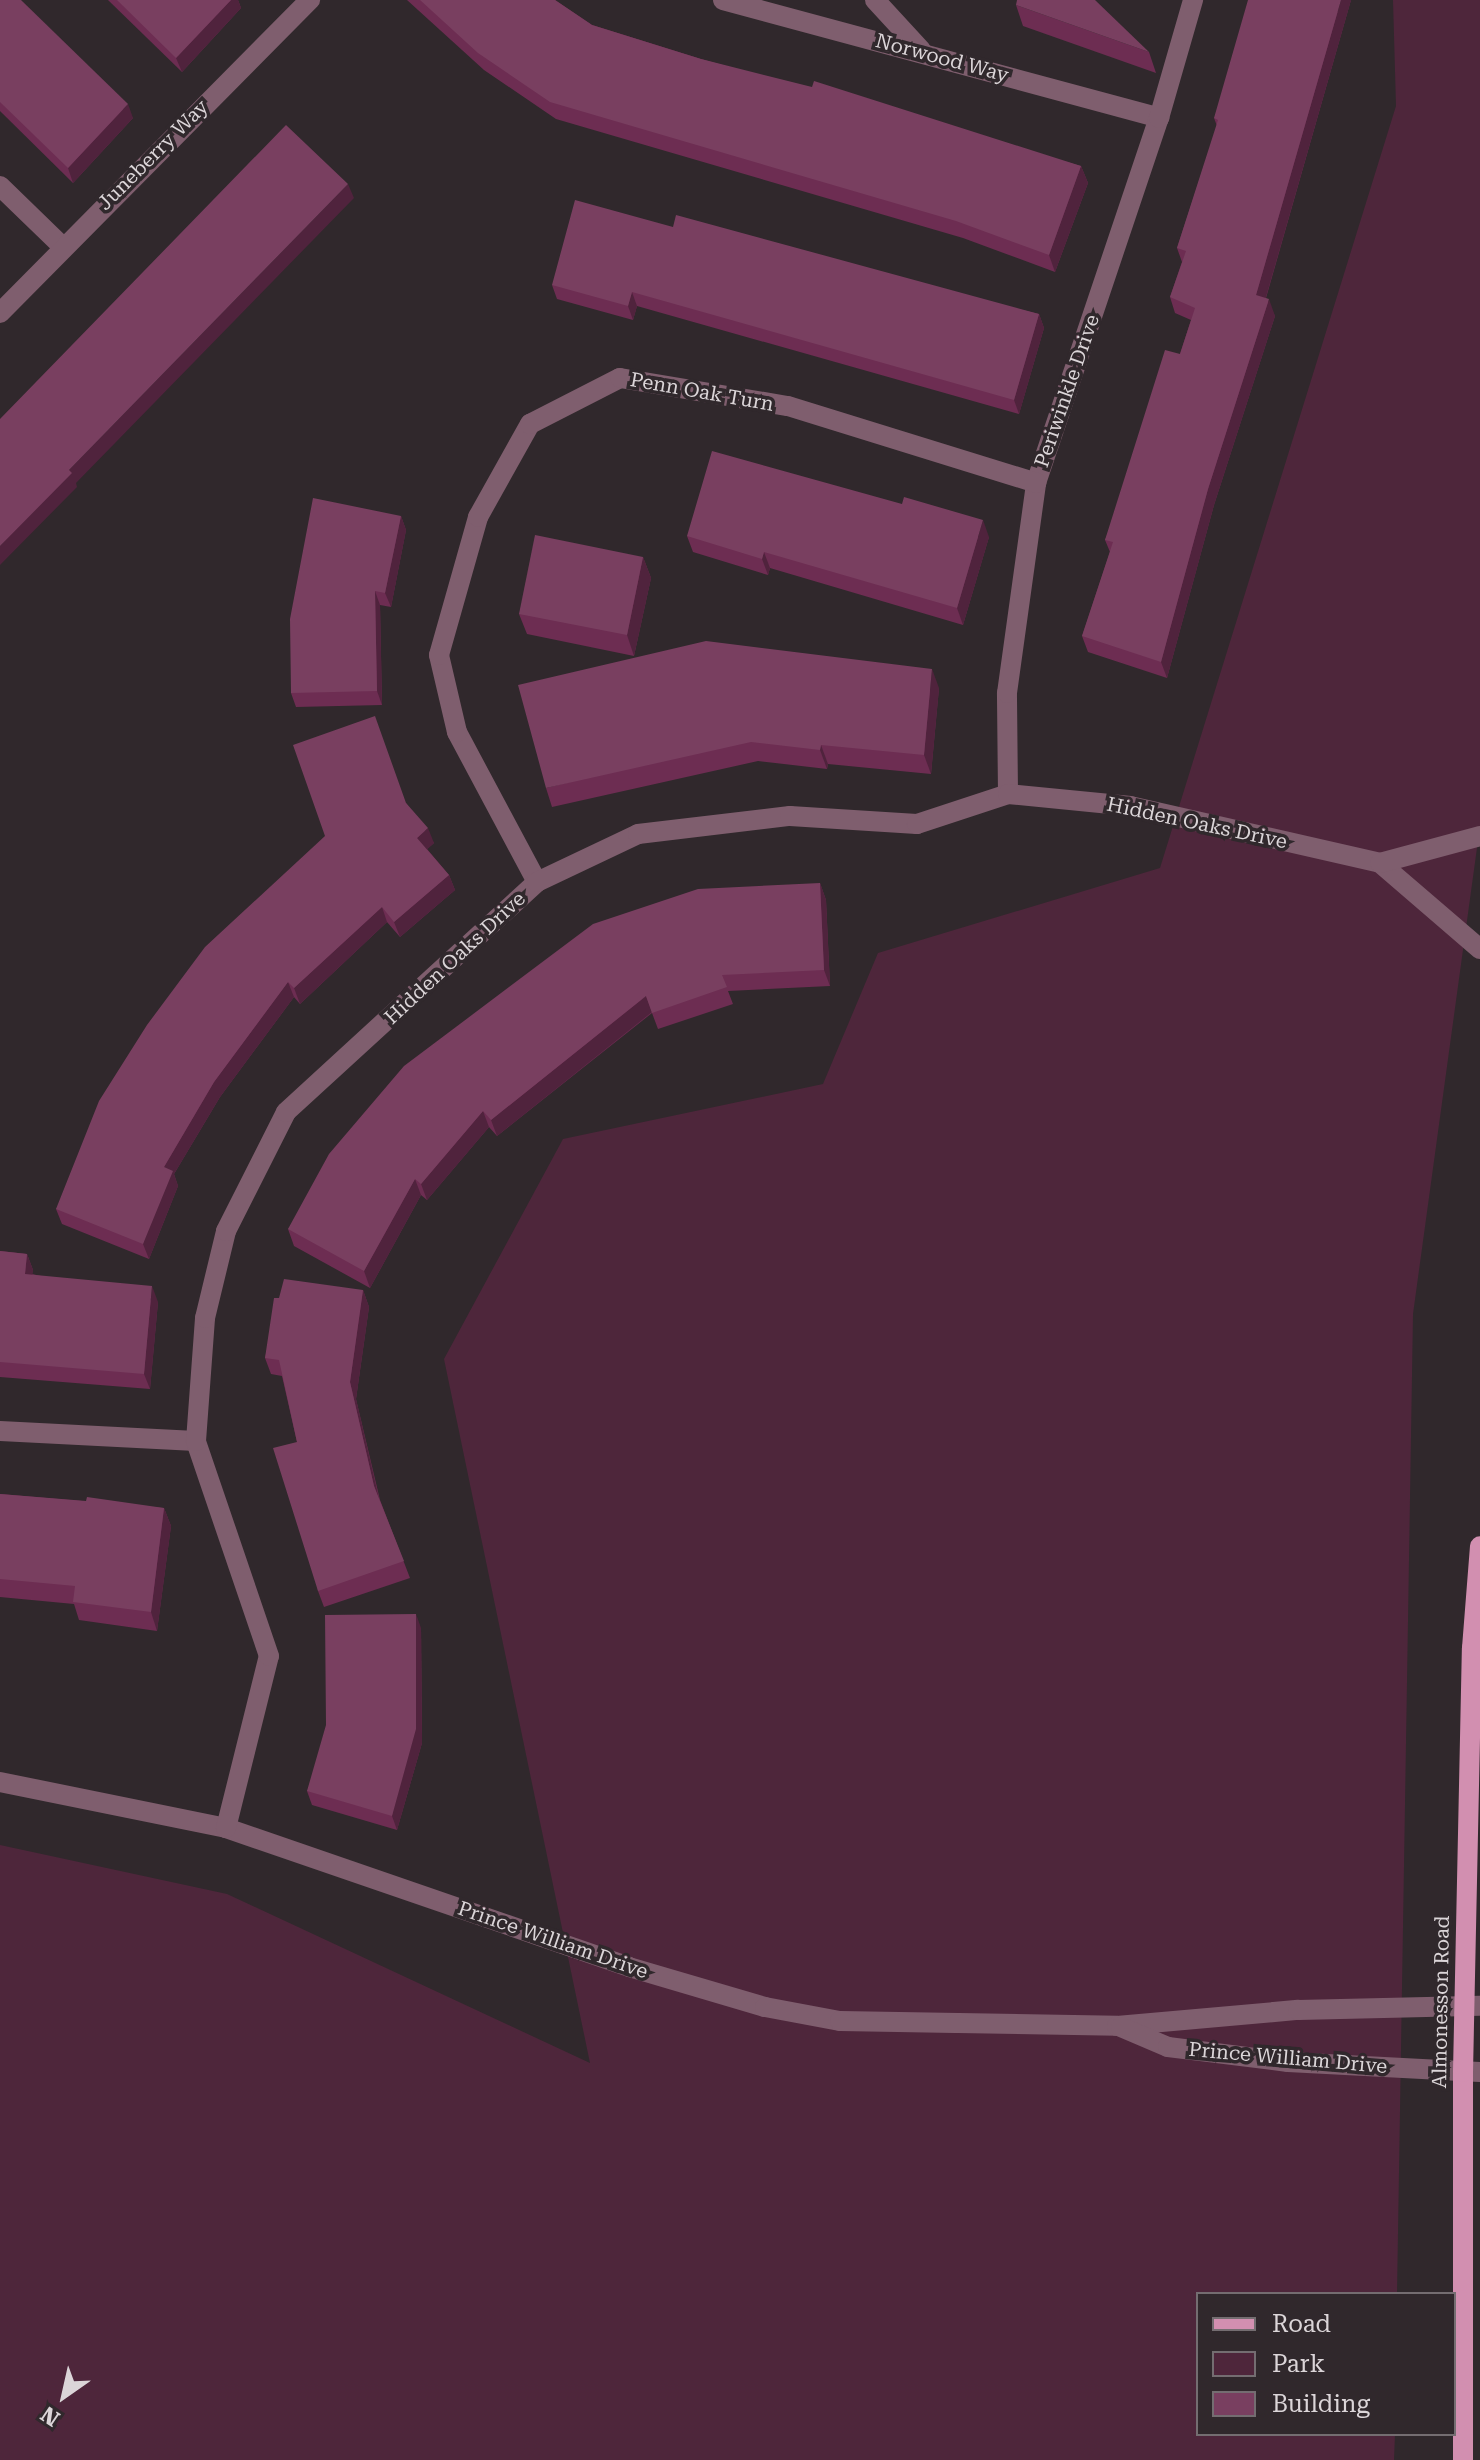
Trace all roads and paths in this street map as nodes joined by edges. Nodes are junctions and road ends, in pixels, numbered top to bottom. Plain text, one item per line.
1 (310, 0) edge
2 (723, 0) edge
3 (875, 0) edge
4 (1193, 0) edge
5 (922, 52) junction
6 (1159, 118) junction
7 (0, 186) edge
8 (62, 246) junction
9 (0, 313) edge
10 (1036, 483) junction
11 (1008, 794) junction
12 (1480, 836) edge
13 (1380, 863) junction
14 (537, 882) junction
15 (1480, 949) edge
16 (0, 1431) edge
17 (196, 1441) junction
18 (1480, 1546) edge
19 (0, 1782) edge
20 (226, 1828) junction
21 (1472, 2006) edge
22 (1117, 2026) junction
23 (1472, 2072) edge
24 (1463, 2460) edge

1 - 8 street, Juneberry Way
2 - 5 street, Norwood Way
3 - 5 street
4 - 6 street, Periwinkle Drive
5 - 6 street, Norwood Way
6 - 10 street, Periwinkle Drive
7 - 8 street
8 - 9 street, Juneberry Way
10 - 11 street, Periwinkle Drive
10 - 14 street, Penn Oak Turn
11 - 13 street, Hidden Oaks Drive
11 - 14 street, Hidden Oaks Drive
12 - 13 street, Hidden Oaks Drive
13 - 15 street, Hidden Oaks Drive
14 - 17 street, Hidden Oaks Drive
16 - 17 street
17 - 20 street, Hidden Oaks Drive
18 - 21 main road, Almonesson Road
19 - 20 street, Prince William Drive
20 - 22 street, Prince William Drive
21 - 22 street, Prince William Drive
21 - 23 main road, Almonesson Road
22 - 23 street, Prince William Drive
23 - 24 main road, Almonesson Road

